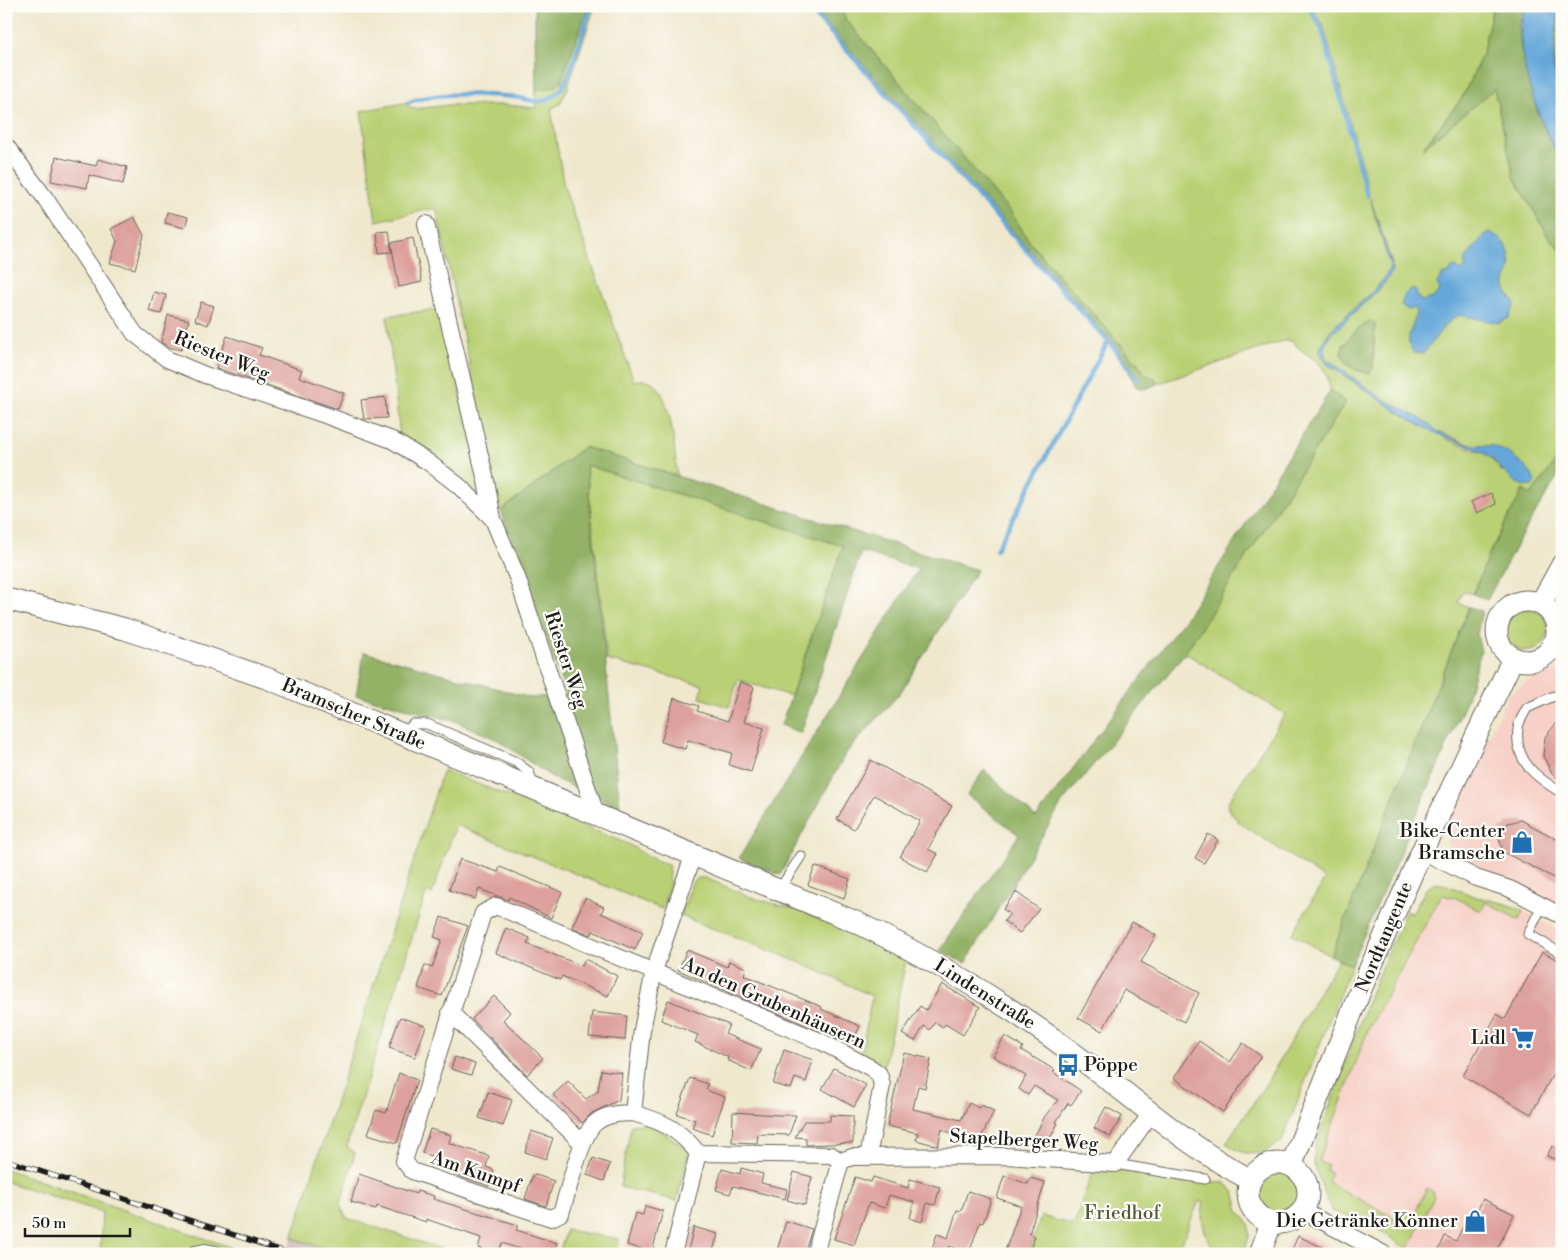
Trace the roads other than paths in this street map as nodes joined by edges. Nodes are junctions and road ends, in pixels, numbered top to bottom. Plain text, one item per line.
1 (6, 146) edge
2 (426, 224) dead end
3 (493, 519) junction
4 (1562, 565) edge
5 (6, 599) edge
6 (1541, 603) junction
7 (1558, 646) edge
8 (1513, 658) junction
9 (1562, 698) edge
10 (1562, 793) edge
11 (596, 814) junction
12 (1422, 851) junction
13 (693, 856) junction
14 (801, 856) dead end
15 (779, 890) junction
16 (1542, 906) junction
17 (1562, 916) edge
18 (1562, 954) edge
19 (654, 971) junction
20 (450, 1012) junction
21 (633, 1112) junction
22 (1152, 1112) junction
23 (583, 1144) junction
24 (698, 1153) junction
25 (868, 1157) junction
26 (842, 1160) junction
27 (1115, 1164) junction
28 (1291, 1166) junction
29 (1205, 1179) dead end
30 (1251, 1180) junction
31 (1303, 1211) junction
32 (1271, 1223) junction
33 (195, 1254) edge
34 (216, 1254) edge
35 (673, 1254) edge
36 (815, 1254) edge
37 (1260, 1254) edge
38 (1384, 1254) edge

1 - 3 street, Riester Weg
2 - 3 street, Riester Weg
3 - 11 street, Riester Weg
4 - 6 street
5 - 11 street, Bramscher Straße
6 - 7 street
6 - 8 street
7 - 8 street
8 - 12 street, Nordtangente
9 - 10 lane
11 - 13 street, Bramscher Straße
12 - 16 street
12 - 28 street, Nordtangente
13 - 15 street, Lindenstraße
13 - 19 street, An den Grubenhäusern
14 - 15 lane
15 - 22 street, Lindenstraße
16 - 17 street
16 - 18 lane
19 - 20 street, Am Kumpf
19 - 21 street, An den Grubenhäusern
19 - 25 street, An den Grubenhäusern
20 - 23 street
20 - 23 street, Am Kumpf
21 - 23 street, Am Kumpf
21 - 24 street
22 - 27 street, Stapelberger Weg
22 - 30 street, Lindenstraße
24 - 26 street
24 - 35 street
25 - 26 street
25 - 27 street, Stapelberger Weg
26 - 36 street
27 - 29 lane
28 - 30 street
28 - 31 street
30 - 32 street
31 - 32 street
31 - 38 street
32 - 37 street
33 - 34 street

